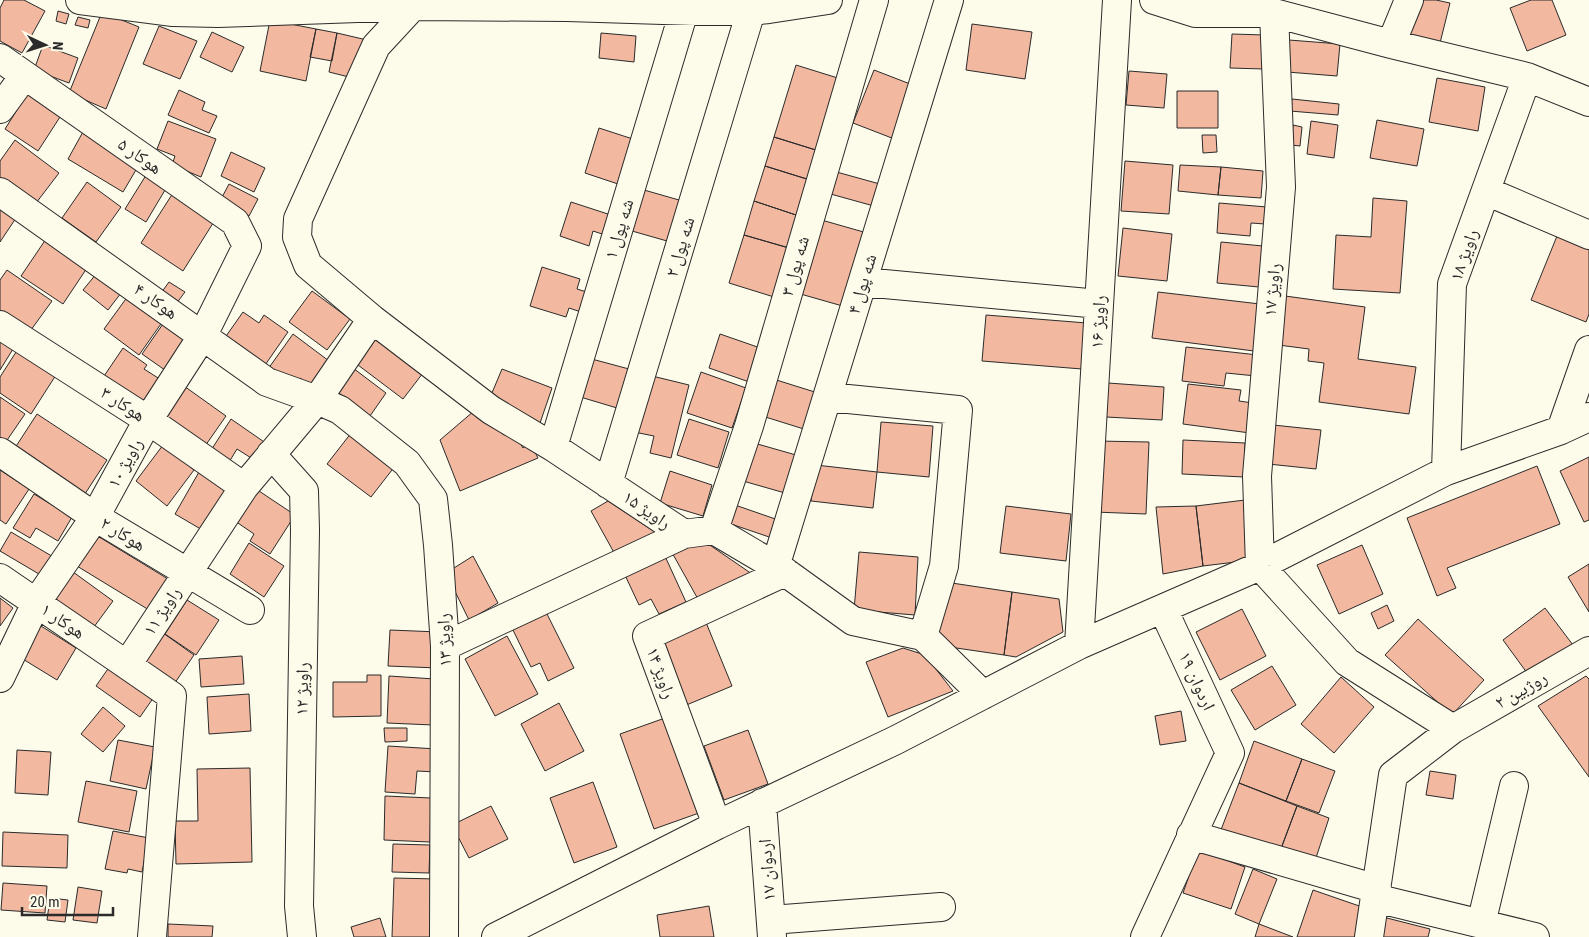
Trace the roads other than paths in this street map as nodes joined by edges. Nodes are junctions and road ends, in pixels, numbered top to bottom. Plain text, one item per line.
1 (80, 0) edge
2 (828, 0) edge
3 (874, 0) edge
4 (949, 0) edge
5 (1117, 0) edge
6 (1154, 0) edge
7 (1409, 0) edge
8 (445, 3) edge
9 (568, 3) edge
10 (348, 4) edge
11 (219, 6) edge
12 (413, 6) junction
13 (692, 7) edge
14 (764, 7) edge
15 (1197, 7) edge
16 (1274, 13) junction
17 (1391, 44) junction
18 (0, 58) edge
19 (24, 76) junction
20 (1527, 77) junction
21 (1589, 102) edge
22 (0, 109) edge
23 (1486, 191) junction
24 (0, 192) edge
25 (1589, 235) edge
26 (247, 246) joint
27 (863, 282) junction
28 (1099, 304) junction
29 (372, 319) junction
30 (0, 325) edge
31 (203, 335) junction
32 (1589, 350) edge
33 (828, 396) junction
34 (317, 400) junction
35 (1589, 417) edge
36 (148, 420) junction
37 (1561, 430) junction
38 (553, 447) junction
39 (0, 452) edge
40 (271, 454) junction
41 (1446, 471) junction
42 (608, 484) junction
43 (244, 487) junction
44 (95, 517) junction
45 (714, 530) junction
46 (684, 534) junction
47 (1260, 566) junction
48 (780, 570) junction
49 (187, 572) junction
50 (0, 578) edge
51 (36, 603) junction
52 (1163, 609) junction
53 (250, 610) dead end
54 (923, 636) junction
55 (1079, 645) junction
56 (445, 646) junction
57 (1589, 651) edge
58 (127, 665) junction
59 (0, 678) edge
60 (983, 694) junction
61 (1453, 729) junction
62 (1514, 786) dead end
63 (762, 803) junction
64 (717, 825) junction
65 (1191, 836) junction
66 (1376, 894) junction
67 (941, 907) dead end
68 (1481, 924) junction
69 (772, 928) edge
70 (152, 937) edge
71 (302, 937) edge
72 (444, 937) edge
73 (496, 937) edge
74 (1145, 937) edge
75 (1369, 937) edge
76 (1534, 937) edge

1 - 11 street
2 - 14 street
3 - 45 street, شه پول ۳
4 - 27 street, شه پول ۴
5 - 28 street, راویژ ۱۶
6 - 15 street
7 - 17 street
8 - 9 street
8 - 12 street
9 - 13 street
10 - 11 street
10 - 12 street
12 - 29 street, راویژ ۱۵
13 - 14 street
13 - 38 street, شه پول ۱
14 - 42 street, شه پول ۲
15 - 16 street
16 - 17 street
16 - 47 street, راویژ ۱۷
17 - 20 street
18 - 19 street, هوکار ۵
19 - 22 street
19 - 26 street, هوکار ۵
20 - 21 street
20 - 23 street, راویژ ۱۸
23 - 25 street
23 - 41 street, راویژ ۱۸
24 - 31 street, هوکار ۴
26 - 31 street, راویژ ۱۰
27 - 28 street
27 - 33 street, شه پول ۴
28 - 55 street, راویژ ۱۶
29 - 34 street, راویژ ۱۱
29 - 38 street, راویژ ۱۵
30 - 36 street, هوکار ۳
31 - 34 street, هوکار ۴
31 - 36 street, راویژ ۱۰
32 - 37 street
33 - 48 street, شه پول ۴
33 - 54 street
34 - 40 street, راویژ ۱۱
34 - 56 street, راویژ ۱۳
35 - 37 street
36 - 43 street, هوکار ۳
36 - 44 street, راویژ ۱۰
37 - 41 street
38 - 42 street, راویژ ۱۵
39 - 44 street, هوکار ۲
40 - 43 street, راویژ ۱۱
40 - 71 street, راویژ ۱۲
41 - 47 street
42 - 46 street, راویژ ۱۵
43 - 49 street, راویژ ۱۱
44 - 49 street, هوکار ۲
44 - 51 street, راویژ ۱۰
45 - 46 street, راویژ ۱۵
45 - 48 street
46 - 56 street
47 - 52 street
47 - 61 street
48 - 54 street
48 - 64 street, راویژ ۱۴
49 - 53 street, هوکار ۲
49 - 58 street, راویژ ۱۱
50 - 51 street, هوکار ۱
51 - 58 street, هوکار ۱
51 - 59 street, راویژ ۱۰
52 - 55 street
52 - 65 street, اردوان ۱۹
54 - 60 street
55 - 60 street
56 - 72 street, راویژ ۱۳
57 - 61 street, روژبین ۲
58 - 70 street
60 - 63 street
61 - 66 street, روژبین ۲
62 - 68 street
63 - 64 street
63 - 69 street, اردوان ۱۷
64 - 73 street
65 - 66 street
65 - 74 street
66 - 68 street
66 - 75 street, روژبین ۲
67 - 69 street
68 - 76 street

